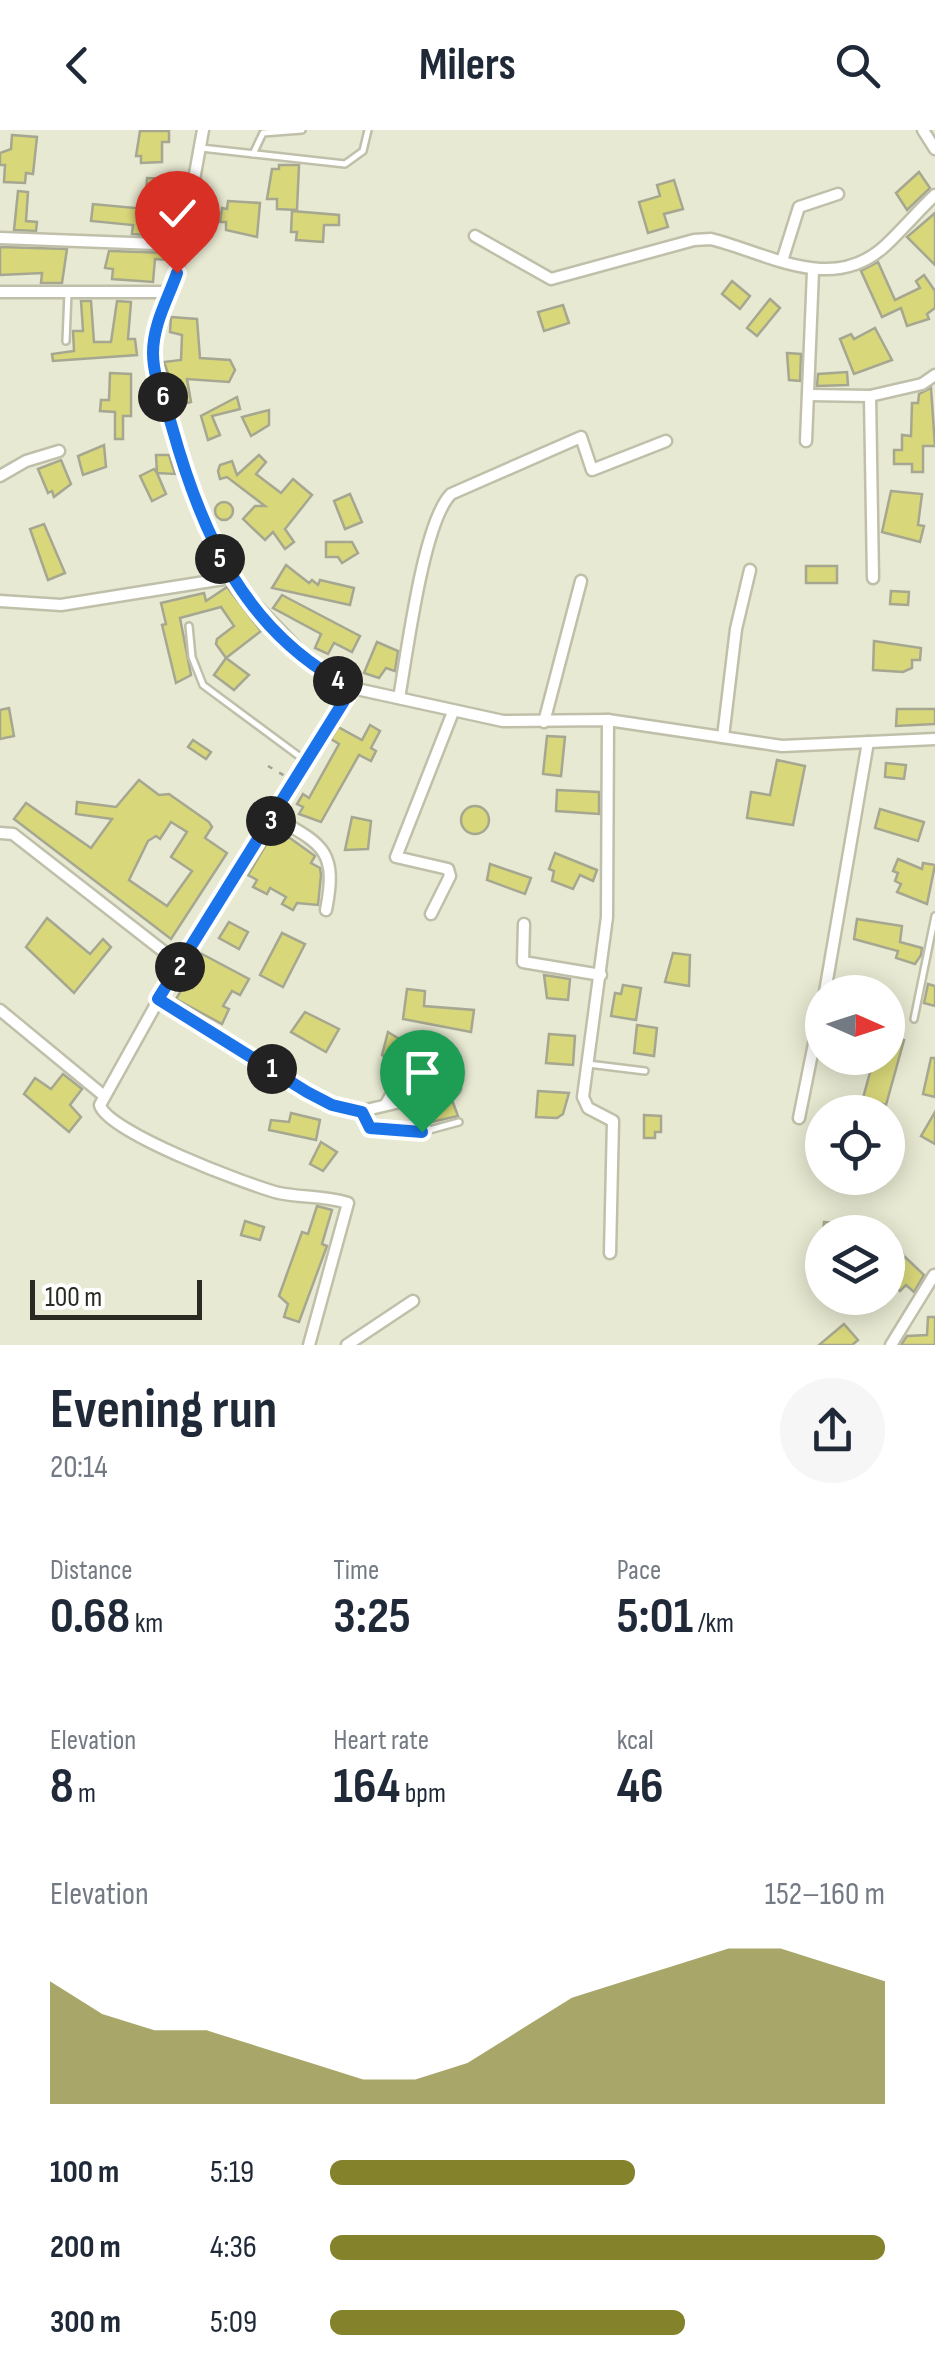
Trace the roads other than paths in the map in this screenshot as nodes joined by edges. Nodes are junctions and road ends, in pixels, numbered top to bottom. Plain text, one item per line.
1 (204, 130) edge
2 (302, 130) edge
3 (368, 130) edge
4 (923, 130) edge
5 (200, 148) junction
6 (935, 149) edge
7 (253, 154) junction
8 (838, 194) dead end
9 (935, 195) edge
10 (475, 236) dead end
11 (0, 238) edge
12 (184, 245) junction
13 (782, 261) junction
14 (813, 271) junction
15 (68, 290) junction
16 (0, 292) edge
17 (170, 292) junction
18 (66, 340) dead end
19 (935, 376) edge
20 (810, 395) junction
21 (870, 396) junction
22 (806, 441) dead end
23 (666, 442) dead end
24 (60, 452) dead end
25 (0, 476) edge
26 (750, 570) dead end
27 (230, 578) junction
28 (873, 578) dead end
29 (581, 581) dead end
30 (0, 601) edge
31 (189, 626) dead end
32 (352, 688) junction
33 (398, 698) junction
34 (453, 712) junction
35 (608, 720) junction
36 (544, 722) junction
37 (723, 737) junction
38 (935, 738) edge
39 (868, 742) junction
40 (307, 762) junction
41 (276, 814) junction
42 (289, 818) dead end
43 (0, 832) edge
44 (326, 910) dead end
45 (432, 914) dead end
46 (935, 916) edge
47 (524, 924) dead end
48 (180, 966) junction
49 (601, 975) junction
50 (828, 975) edge
51 (158, 999) junction
52 (0, 1010) edge
53 (914, 1019) dead end
54 (423, 1039) dead end
55 (588, 1064) junction
56 (645, 1071) dead end
57 (808, 1075) edge
58 (455, 1089) dead end
59 (103, 1095) junction
60 (385, 1105) junction
61 (362, 1112) junction
62 (800, 1118) dead end
63 (460, 1122) dead end
64 (610, 1253) dead end
65 (934, 1275) edge
66 (413, 1302) dead end
67 (309, 1345) edge
68 (346, 1345) edge
69 (890, 1345) edge

1 - 5 street
2 - 7 lane
3 - 7 lane
4 - 6 street
5 - 7 lane
5 - 12 street
8 - 13 street
9 - 14 street
10 - 13 street
11 - 12 street
12 - 17 street
13 - 14 street
14 - 20 street
15 - 16 street
15 - 17 street
15 - 18 lane
17 - 27 street
19 - 21 street
20 - 21 street
20 - 22 street
21 - 28 street
23 - 33 street
24 - 25 street
26 - 37 street
27 - 30 street
27 - 32 street
29 - 36 street
31 - 40 lane
32 - 33 street
32 - 40 street
33 - 34 street
34 - 36 street
34 - 45 street
35 - 36 street
35 - 37 street
35 - 49 street
37 - 39 street
38 - 39 street
39 - 50 street
40 - 41 street
41 - 42 lane
41 - 44 street
41 - 48 street
43 - 48 street
46 - 53 lane
47 - 49 street
48 - 51 street
49 - 55 street
51 - 59 street
51 - 61 street
52 - 59 street
54 - 60 street
55 - 56 lane
55 - 64 street
57 - 62 street
58 - 60 street
59 - 67 street
60 - 61 street
61 - 63 lane
65 - 69 street
66 - 68 street

